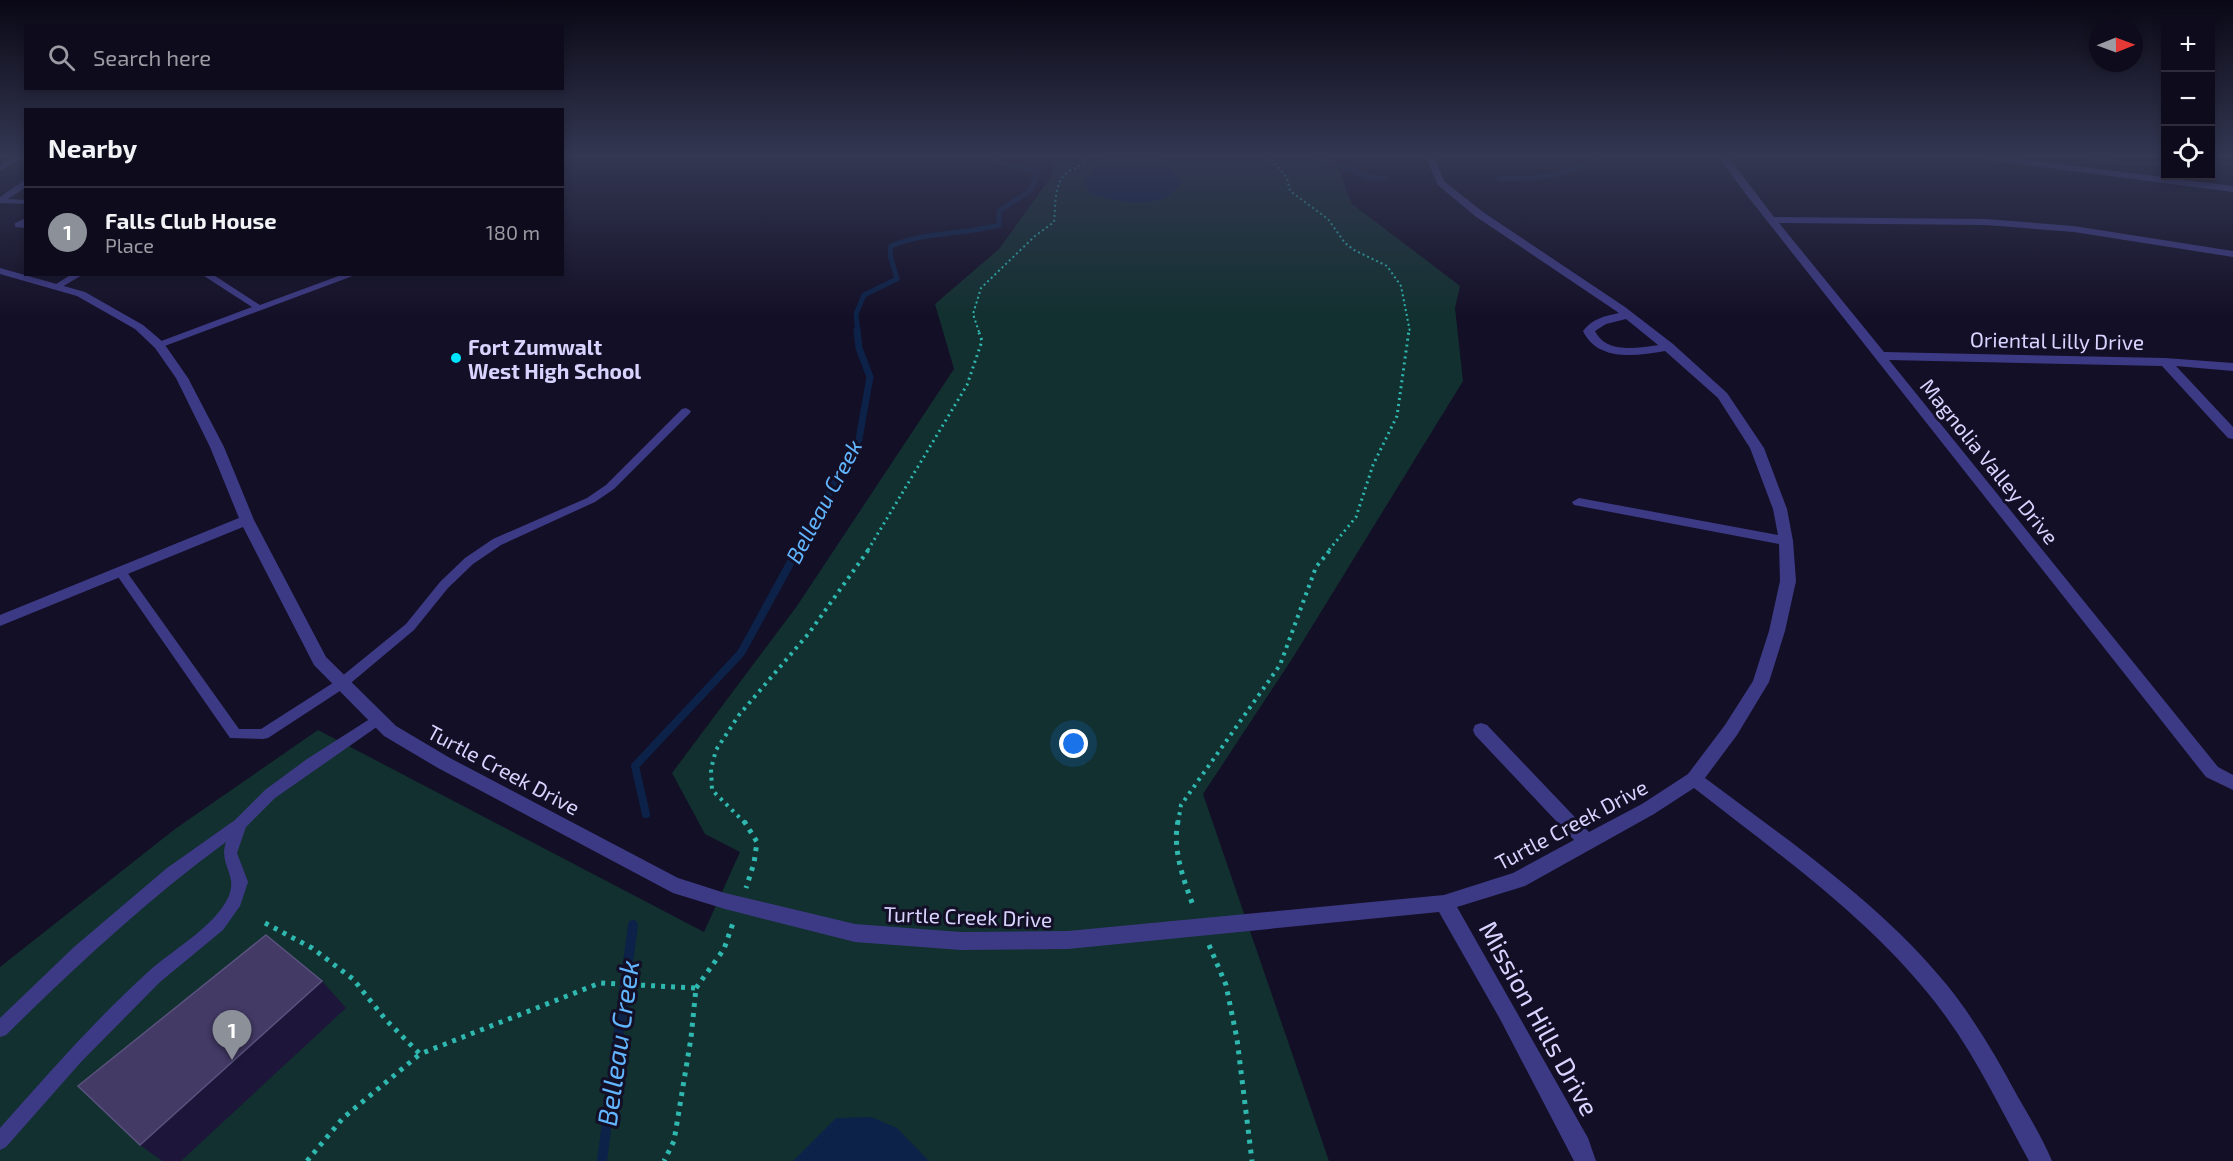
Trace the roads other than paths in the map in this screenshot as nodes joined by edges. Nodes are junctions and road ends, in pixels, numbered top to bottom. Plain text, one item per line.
1 (1474, 210) edge
2 (1765, 210) edge
3 (1773, 220) junction
4 (2233, 254) edge
5 (0, 271) edge
6 (76, 276) edge
7 (209, 276) edge
8 (348, 276) edge
9 (57, 286) junction
10 (259, 308) junction
11 (1628, 315) junction
12 (159, 345) junction
13 (1669, 348) junction
14 (1880, 356) junction
15 (2165, 362) junction
16 (2233, 367) edge
17 (686, 411) dead end
18 (2233, 435) edge
19 (1579, 502) dead end
20 (247, 520) junction
21 (1786, 541) junction
22 (120, 572) junction
23 (0, 621) edge
24 (341, 684) junction
25 (376, 720) junction
26 (1481, 730) dead end
27 (1694, 779) junction
28 (2233, 783) edge
29 (240, 824) junction
30 (1587, 842) junction
31 (1444, 903) junction
32 (0, 1029) edge
33 (0, 1141) edge
34 (1585, 1161) edge
35 (2041, 1161) edge

1 - 11 street, Turtle Creek Drive
2 - 3 street, Magnolia Valley Drive
3 - 4 street
3 - 14 street, Magnolia Valley Drive
5 - 9 street, Turtle Creek Drive
6 - 9 lane
7 - 10 lane
8 - 10 lane
9 - 12 street, Turtle Creek Drive
10 - 12 lane
11 - 13 street, Turtle Creek Drive
11 - 13 street
12 - 20 street, Turtle Creek Drive
13 - 21 street, Turtle Creek Drive
14 - 15 street, Oriental Lilly Drive
14 - 28 street, Magnolia Valley Drive
15 - 16 street, Oriental Lilly Drive
15 - 18 street
17 - 24 lane
19 - 21 street
20 - 22 street
20 - 24 street, Turtle Creek Drive
21 - 27 street, Turtle Creek Drive
22 - 23 street
22 - 24 lane
24 - 25 street, Turtle Creek Drive
25 - 29 lane
25 - 31 street, Turtle Creek Drive
26 - 30 street
27 - 30 street, Turtle Creek Drive
27 - 35 street
29 - 32 lane
29 - 33 lane
30 - 31 street, Turtle Creek Drive
31 - 34 street, Mission Hills Drive

